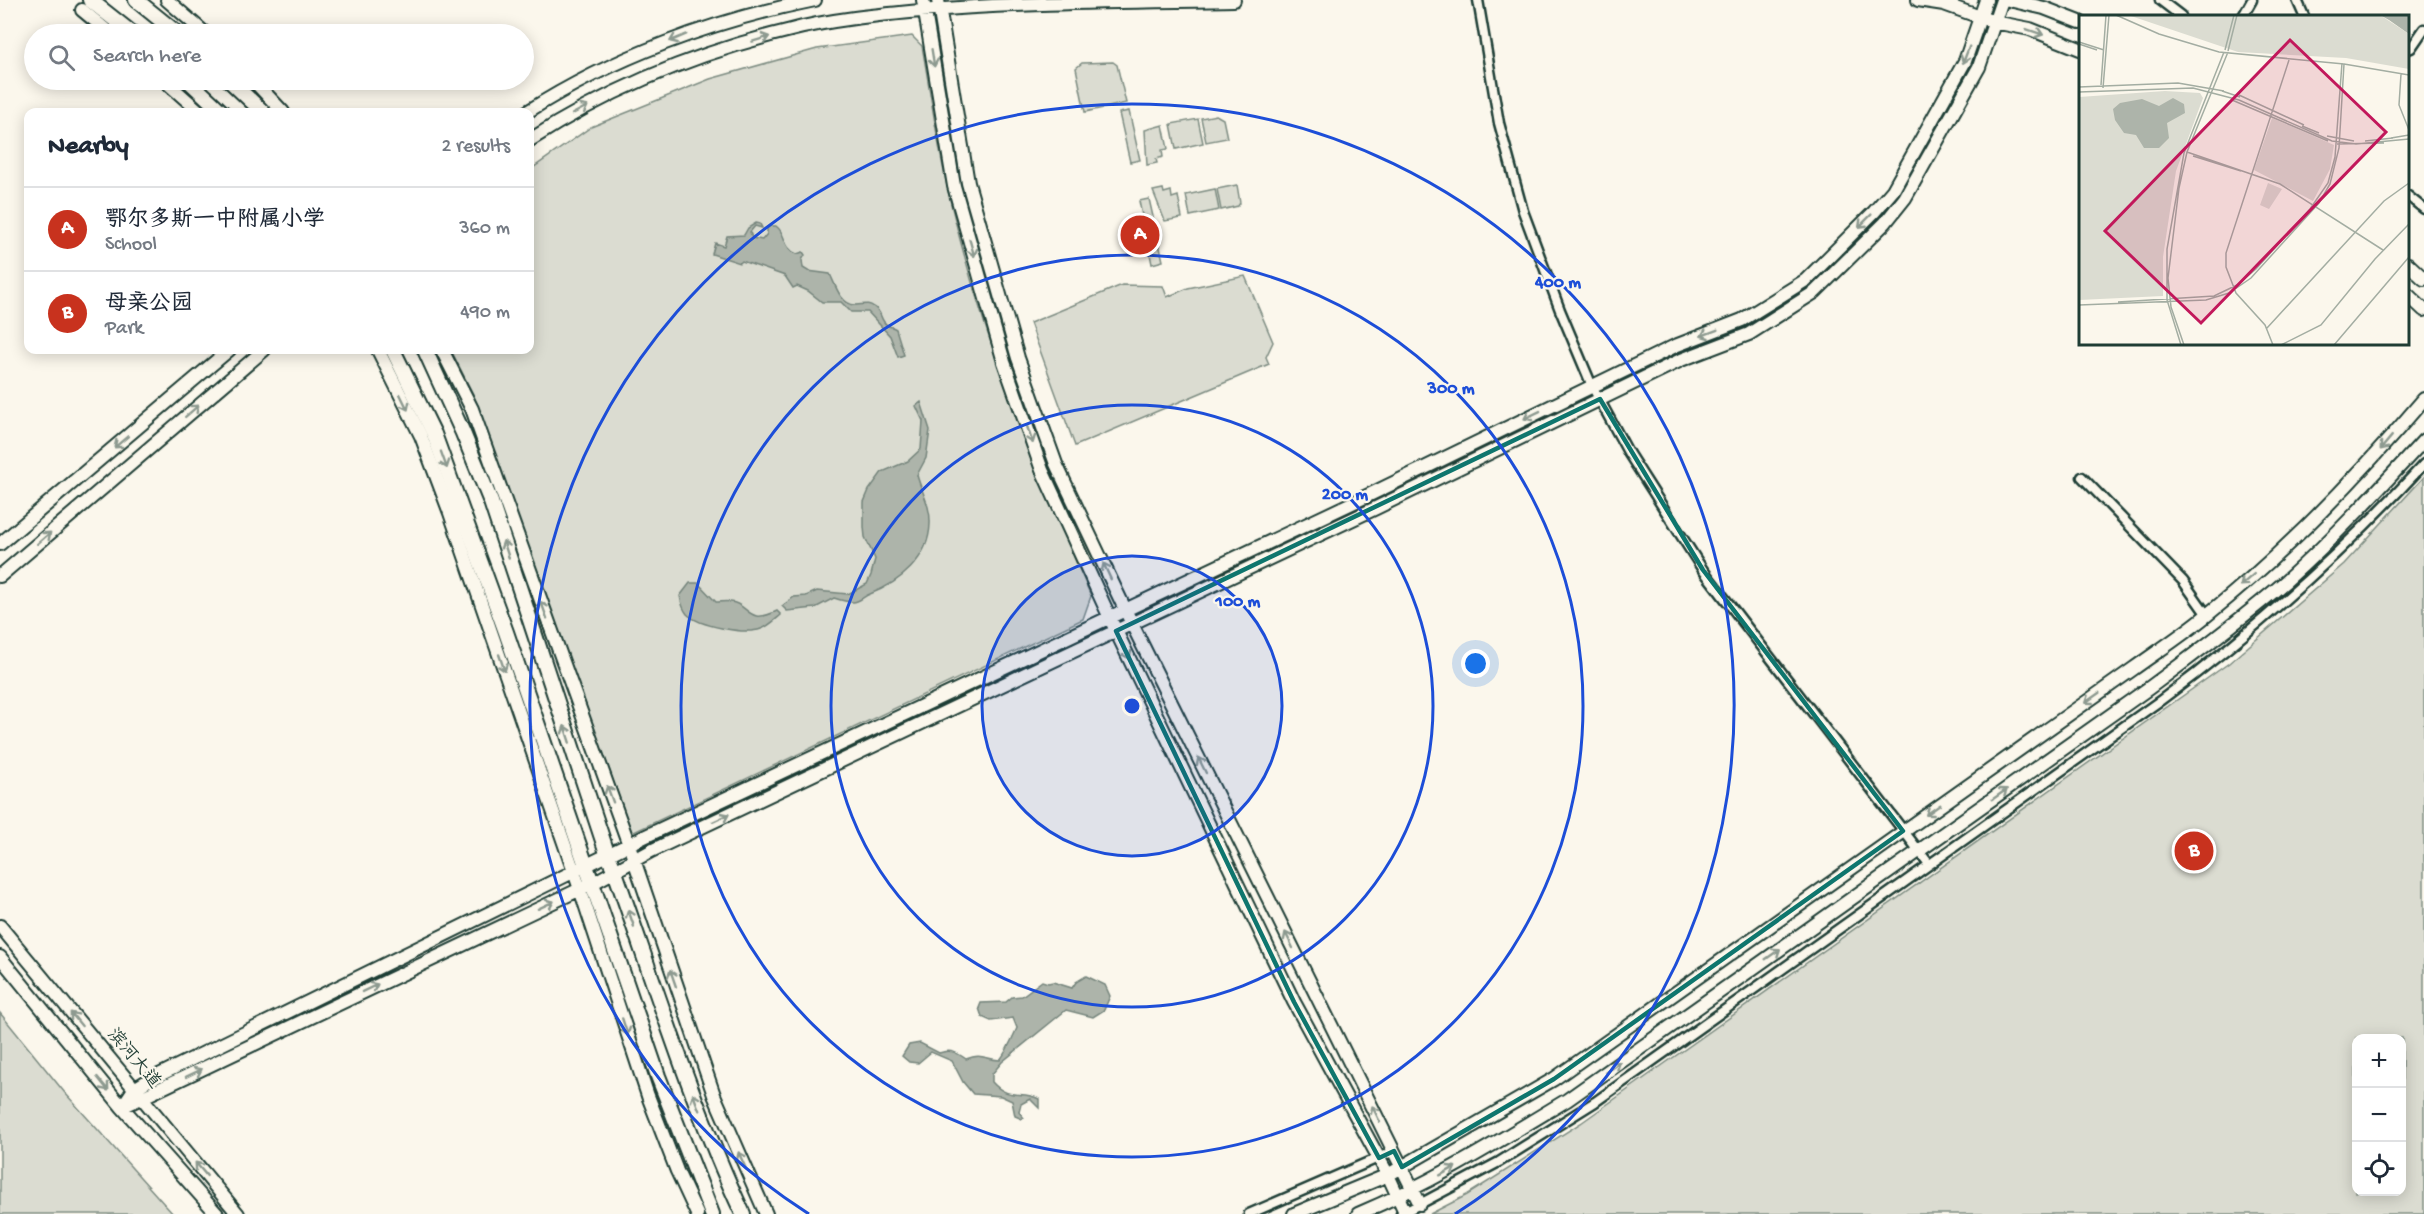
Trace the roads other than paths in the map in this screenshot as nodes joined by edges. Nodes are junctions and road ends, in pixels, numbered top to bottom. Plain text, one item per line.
1 (136, 0) edge
2 (167, 0) edge
3 (815, 0) edge
4 (1234, 0) edge
5 (1478, 0) edge
6 (1918, 0) edge
7 (1986, 0) edge
8 (2002, 0) edge
9 (2009, 0) edge
10 (2160, 0) edge
11 (2252, 0) edge
12 (2297, 0) edge
13 (86, 5) edge
14 (939, 5) edge
15 (924, 6) edge
16 (2180, 15) edge
17 (2244, 15) edge
18 (2304, 15) edge
19 (1980, 17) junction
20 (1994, 22) junction
21 (2079, 22) edge
22 (102, 24) edge
23 (116, 24) edge
24 (166, 24) edge
25 (195, 24) edge
26 (2424, 29) edge
27 (2079, 49) edge
28 (2409, 49) edge
29 (175, 90) edge
30 (199, 90) edge
31 (240, 90) edge
32 (262, 90) edge
33 (196, 108) edge
34 (218, 108) edge
35 (259, 108) edge
36 (279, 108) edge
37 (534, 108) edge
38 (534, 137) edge
39 (2409, 197) edge
40 (2424, 209) edge
41 (2409, 265) edge
42 (2424, 279) edge
43 (2409, 296) edge
44 (2424, 310) edge
45 (224, 354) edge
46 (259, 354) edge
47 (380, 354) edge
48 (395, 354) edge
49 (427, 354) edge
50 (444, 354) edge
51 (1592, 386) junction
52 (1600, 399) junction
53 (2424, 399) edge
54 (2424, 440) edge
55 (2424, 464) edge
56 (2082, 477) dead end
57 (0, 544) edge
58 (0, 576) edge
59 (1125, 610) junction
60 (2207, 615) junction
61 (1110, 617) junction
62 (1132, 624) junction
63 (1116, 631) junction
64 (1904, 831) junction
65 (628, 845) junction
66 (1919, 851) junction
67 (608, 856) junction
68 (633, 860) junction
69 (1929, 864) junction
70 (586, 867) junction
71 (614, 869) junction
72 (573, 873) junction
73 (586, 886) junction
74 (0, 926) edge
75 (0, 957) edge
76 (138, 1094) junction
77 (122, 1107) junction
78 (1394, 1150) junction
79 (1379, 1158) junction
80 (1402, 1167) junction
81 (1388, 1175) junction
82 (1413, 1190) junction
83 (1398, 1197) junction
84 (1420, 1204) junction
85 (1403, 1213) edge
86 (217, 1214) edge
87 (238, 1214) edge
88 (697, 1214) edge
89 (712, 1214) edge
90 (743, 1214) edge
91 (766, 1214) edge
92 (1249, 1214) edge
93 (1294, 1214) edge
94 (1358, 1214) edge

1 - 24 main road
2 - 25 street
3 -> 37 street
4 - 14 street
5 - 51 street
6 - 19 street
7 - 19 street
8 - 20 street
9 - 21 street
10 - 16 street
11 - 17 street
12 - 18 street
13 - 22 street
13 - 23 main road
14 - 15 street
59 -> 14 street
38 -> 15 street
15 -> 61 street
19 - 20 street
19 -> 51 street
20 -> 27 street
20 - 52 street
26 - 28 street
29 - 33 street
30 - 34 main road
31 - 35 main road
32 - 36 street
39 - 40 street
41 - 42 street
43 - 44 street
45 -> 57 street
58 -> 46 street
47 -> 72 street
48 -> 70 main road
67 -> 49 main road
65 -> 50 street
51 - 52 street
51 -> 59 street
52 - 62 street
52 - 64 street
53 -> 60 street
66 -> 54 street
55 - 69 street
56 - 60 street
59 - 61 street
59 - 62 street
60 -> 64 street
61 - 63 street
61 - 65 street
62 - 63 street
78 -> 62 street
68 -> 63 street
63 -> 79 street
64 - 66 street
64 - 80 street
65 - 67 street
65 - 68 street
66 - 69 street
82 -> 66 street
67 - 70 street
67 - 71 main road
68 - 71 street
91 -> 68 street
69 - 84 street
70 - 72 street
70 - 73 main road
71 - 73 street
90 -> 71 main road
72 - 73 street
72 - 76 street
76 -> 73 street
73 -> 88 street
73 - 89 main road
76 -> 74 street, 滨河大道
75 -> 77 street
76 - 77 street
87 -> 76 street, 滨河大道
77 - 86 street
78 - 79 street
78 - 80 street
79 - 81 street
79 - 92 street
80 - 81 street
80 - 82 street
81 - 83 street
81 - 93 street
82 - 83 street
82 - 84 street
83 - 85 street
83 - 94 street
84 - 85 street

